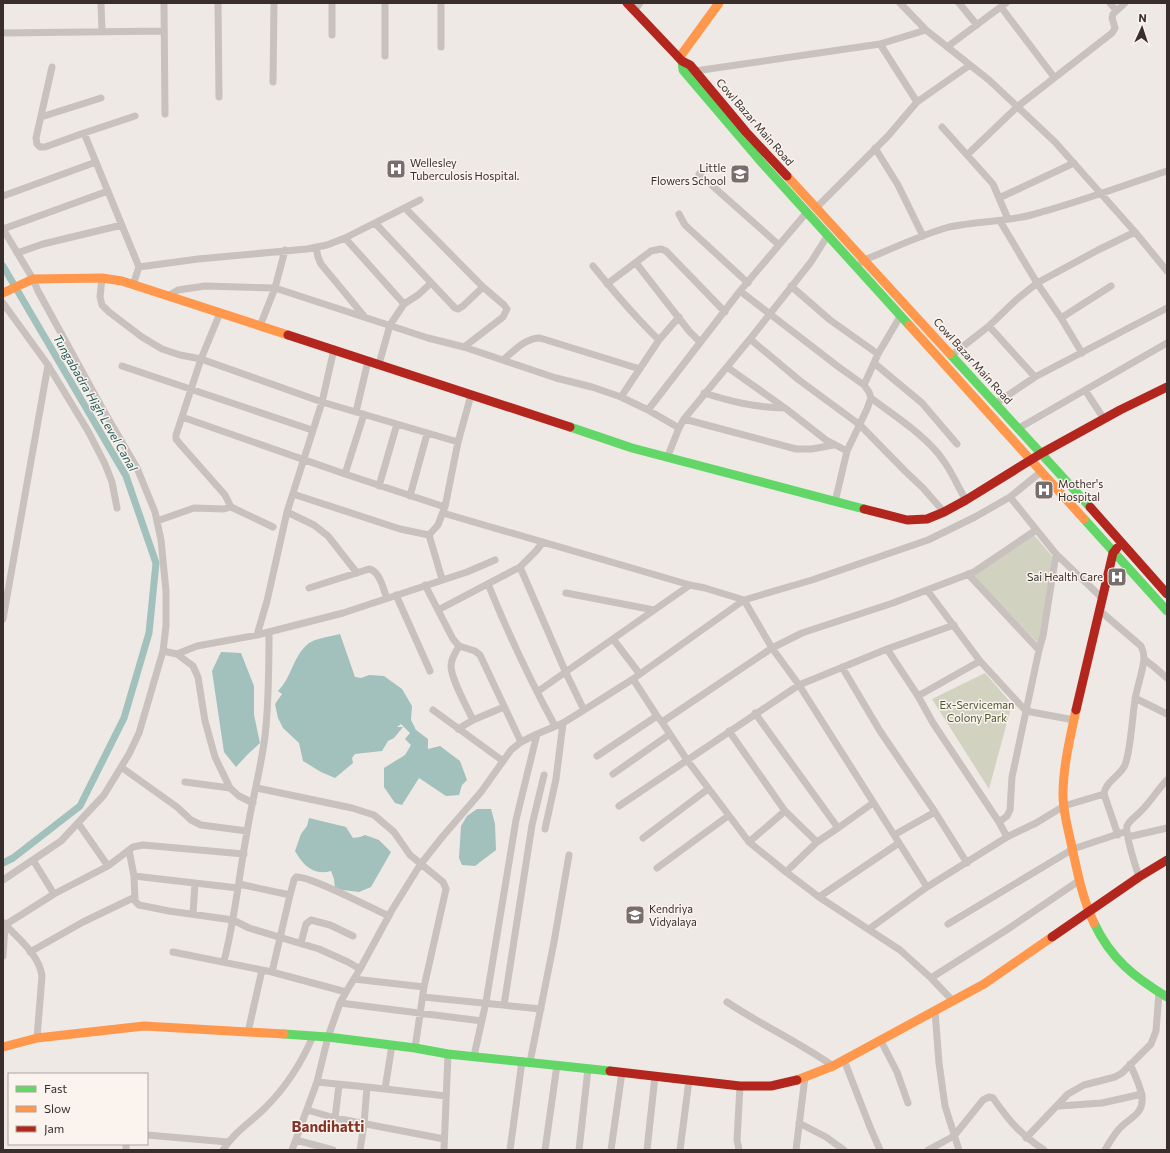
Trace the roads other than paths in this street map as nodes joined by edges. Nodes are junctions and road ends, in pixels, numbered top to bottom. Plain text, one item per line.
1 (101, 3) edge
2 (164, 3) edge
3 (218, 3) edge
4 (274, 3) edge
5 (332, 3) edge
6 (385, 3) edge
7 (441, 3) edge
8 (627, 3) edge
9 (640, 3) edge
10 (719, 3) edge
11 (900, 3) edge
12 (959, 3) edge
13 (1110, 3) edge
14 (1125, 3) edge
15 (1004, 5) edge
16 (1116, 10) junction
17 (634, 11) junction
18 (976, 25) junction
19 (926, 30) junction
20 (164, 31) junction
21 (102, 32) junction
22 (3, 33) edge
23 (332, 35) dead end
24 (880, 44) junction
25 (441, 47) dead end
26 (947, 47) junction
27 (385, 56) dead end
28 (680, 60) junction
29 (970, 65) junction
30 (52, 67) dead end
31 (695, 71) junction
32 (1054, 77) junction
33 (273, 82) dead end
34 (219, 97) dead end
35 (101, 98) dead end
36 (917, 102) junction
37 (1017, 106) junction
38 (165, 114) dead end
39 (135, 116) dead end
40 (41, 117) junction
41 (942, 127) dead end
42 (84, 133) junction
43 (875, 148) junction
44 (967, 154) junction
45 (96, 162) junction
46 (1074, 163) junction
47 (1167, 170) edge
48 (699, 174) dead end
49 (108, 191) junction
50 (1101, 194) junction
51 (3, 196) edge
52 (999, 198) junction
53 (420, 200) dead end
54 (406, 208) junction
55 (811, 210) junction
56 (679, 214) dead end
57 (1008, 219) junction
58 (1000, 221) junction
59 (375, 223) junction
60 (122, 225) junction
61 (3, 229) edge
62 (1135, 232) junction
63 (828, 235) junction
64 (923, 236) junction
65 (345, 238) junction
66 (779, 245) junction
67 (316, 247) junction
68 (285, 250) junction
69 (17, 253) junction
70 (636, 263) junction
71 (861, 263) junction
72 (593, 266) dead end
73 (139, 267) junction
74 (1167, 271) edge
75 (102, 278) junction
76 (30, 280) junction
77 (431, 283) junction
78 (748, 283) junction
79 (1037, 283) junction
80 (607, 284) junction
81 (133, 285) junction
82 (791, 286) junction
83 (1111, 286) dead end
84 (483, 287) junction
85 (275, 288) junction
86 (740, 292) junction
87 (4, 293) edge
88 (168, 296) junction
89 (3, 303) edge
90 (404, 304) junction
91 (1167, 308) edge
92 (725, 312) junction
93 (220, 313) junction
94 (769, 314) junction
95 (901, 315) junction
96 (364, 316) junction
97 (679, 317) junction
98 (1061, 318) junction
99 (390, 325) junction
100 (260, 326) junction
101 (989, 326) junction
102 (750, 339) junction
103 (659, 340) junction
104 (700, 342) junction
105 (1167, 342) edge
106 (464, 348) junction
107 (334, 349) junction
108 (1082, 353) junction
109 (878, 354) junction
110 (952, 355) junction
111 (201, 359) junction
112 (503, 360) junction
113 (368, 361) junction
114 (874, 363) junction
115 (48, 364) junction
116 (379, 364) junction
117 (122, 366) dead end
118 (727, 367) junction
119 (640, 369) junction
120 (1035, 377) junction
121 (864, 385) junction
122 (1167, 387) edge
123 (191, 390) junction
124 (1085, 390) junction
125 (704, 394) junction
126 (471, 395) junction
127 (621, 397) junction
128 (871, 398) junction
129 (322, 402) junction
130 (995, 404) junction
131 (784, 408) junction
132 (648, 410) junction
133 (356, 412) junction
134 (364, 414) junction
135 (182, 417) junction
136 (684, 419) junction
137 (1104, 419) junction
138 (397, 424) junction
139 (860, 425) junction
140 (679, 428) junction
141 (1019, 428) junction
142 (312, 430) junction
143 (427, 434) junction
144 (458, 442) junction
145 (958, 444) dead end
146 (832, 445) junction
147 (848, 451) junction
148 (1042, 453) junction
149 (667, 458) junction
150 (304, 459) junction
151 (1032, 460) junction
152 (1042, 471) junction
153 (345, 474) junction
154 (379, 486) junction
155 (293, 494) junction
156 (410, 496) junction
157 (1010, 497) junction
158 (966, 500) junction
159 (835, 502) junction
160 (231, 507) junction
161 (117, 508) dead end
162 (444, 510) junction
163 (287, 512) junction
164 (944, 512) junction
165 (157, 521) junction
166 (273, 528) dead end
167 (1036, 530) junction
168 (429, 535) junction
169 (543, 542) junction
170 (1121, 542) junction
171 (1113, 553) junction
172 (1056, 554) junction
173 (495, 560) dead end
174 (520, 567) junction
175 (356, 573) junction
176 (968, 574) junction
177 (442, 579) junction
178 (488, 584) junction
179 (425, 585) junction
180 (690, 585) junction
181 (309, 588) dead end
182 (927, 590) junction
183 (566, 593) dead end
184 (1167, 594) edge
185 (396, 595) junction
186 (387, 598) junction
187 (1102, 598) junction
188 (744, 600) junction
189 (438, 610) junction
190 (654, 610) junction
191 (1099, 610) junction
192 (1167, 611) edge
193 (3, 619) edge
194 (954, 626) junction
195 (269, 632) junction
196 (257, 635) junction
197 (613, 639) junction
198 (459, 646) junction
199 (772, 648) junction
200 (887, 649) junction
201 (1039, 650) junction
202 (163, 651) junction
203 (177, 654) junction
204 (1144, 659) junction
205 (980, 661) junction
206 (842, 667) junction
207 (430, 671) dead end
208 (566, 673) junction
209 (639, 673) junction
210 (1167, 678) edge
211 (633, 679) junction
212 (799, 685) junction
213 (537, 692) junction
214 (918, 696) junction
215 (1135, 698) junction
216 (504, 708) junction
217 (433, 710) dead end
218 (584, 710) junction
219 (1026, 711) junction
220 (755, 713) junction
221 (1167, 714) edge
222 (657, 716) junction
223 (472, 720) junction
224 (1074, 720) junction
225 (662, 722) junction
226 (563, 723) junction
227 (555, 726) junction
228 (458, 729) junction
229 (729, 731) junction
230 (537, 734) junction
231 (670, 734) junction
232 (521, 742) junction
233 (597, 756) dead end
234 (687, 760) junction
235 (503, 761) junction
236 (121, 767) junction
237 (613, 774) dead end
238 (544, 775) dead end
239 (1167, 780) edge
240 (185, 782) dead end
241 (230, 788) junction
242 (257, 788) junction
243 (708, 789) junction
244 (1104, 794) junction
245 (253, 803) junction
246 (873, 803) junction
247 (619, 806) dead end
248 (1064, 806) junction
249 (785, 811) junction
250 (935, 812) junction
251 (728, 816) junction
252 (999, 822) junction
253 (78, 823) junction
254 (838, 828) junction
255 (1167, 828) edge
256 (545, 829) dead end
257 (247, 831) junction
258 (1128, 834) junction
259 (894, 835) junction
260 (1118, 835) junction
261 (1007, 837) junction
262 (643, 838) dead end
263 (749, 842) junction
264 (817, 842) junction
265 (899, 843) junction
266 (1073, 849) junction
267 (129, 850) junction
268 (244, 854) junction
269 (569, 855) dead end
270 (33, 860) junction
271 (1167, 860) edge
272 (967, 863) junction
273 (420, 864) junction
274 (108, 866) junction
275 (657, 868) dead end
276 (786, 872) junction
277 (134, 876) junction
278 (1139, 877) junction
279 (3, 880) edge
280 (1080, 880) junction
281 (195, 882) junction
282 (239, 886) junction
283 (927, 887) junction
284 (54, 894) junction
285 (290, 895) junction
286 (135, 897) junction
287 (819, 897) junction
288 (1089, 913) junction
289 (193, 914) junction
290 (389, 916) junction
291 (233, 920) junction
292 (4, 923) edge
293 (948, 924) dead end
294 (869, 929) junction
295 (353, 936) dead end
296 (279, 938) junction
297 (301, 943) junction
298 (30, 952) junction
299 (173, 952) dead end
300 (3, 956) edge
301 (224, 961) junction
302 (360, 969) junction
303 (262, 970) junction
304 (272, 972) junction
305 (931, 978) junction
306 (354, 979) junction
307 (424, 987) junction
308 (346, 992) junction
309 (1163, 995) edge
310 (423, 997) junction
311 (953, 1001) junction
312 (486, 1002) junction
313 (727, 1002) dead end
314 (340, 1003) junction
315 (504, 1005) junction
316 (541, 1009) junction
317 (934, 1011) junction
318 (421, 1014) junction
319 (482, 1020) junction
320 (248, 1032) junction
321 (312, 1036) junction
322 (328, 1037) junction
323 (37, 1038) junction
324 (881, 1041) junction
325 (392, 1044) junction
326 (3, 1046) edge
327 (415, 1048) junction
328 (448, 1054) junction
329 (474, 1056) junction
330 (844, 1060) junction
331 (526, 1062) junction
332 (1130, 1064) junction
333 (557, 1065) junction
334 (833, 1066) junction
335 (588, 1069) junction
336 (622, 1072) junction
337 (656, 1076) junction
338 (805, 1078) junction
339 (689, 1080) junction
340 (317, 1082) junction
341 (339, 1085) junction
342 (740, 1086) junction
343 (367, 1087) junction
344 (385, 1089) junction
345 (1142, 1094) junction
346 (446, 1096) junction
347 (908, 1103) dead end
348 (1059, 1106) junction
349 (307, 1110) junction
350 (335, 1118) junction
351 (799, 1123) junction
352 (364, 1124) junction
353 (148, 1135) edge
354 (954, 1136) junction
355 (1026, 1138) junction
356 (444, 1139) junction
357 (296, 1140) junction
358 (228, 1142) junction
359 (223, 1150) edge
360 (292, 1150) edge
361 (333, 1150) edge
362 (360, 1150) edge
363 (444, 1150) edge
364 (510, 1150) edge
365 (545, 1150) edge
366 (579, 1150) edge
367 (611, 1150) edge
368 (647, 1150) edge
369 (680, 1150) edge
370 (739, 1150) edge
371 (796, 1150) edge
372 (844, 1150) edge
373 (880, 1150) edge
374 (928, 1150) edge
375 (959, 1150) edge
376 (1044, 1150) edge
377 (1105, 1150) edge

1 - 21 street
2 - 20 street
3 - 34 street
4 - 33 street
5 - 23 street
6 - 27 street
7 - 25 street
8 - 17 street
9 - 17 street
10 - 28 street
11 - 19 street
12 - 18 street
13 - 16 street
14 - 16 street
15 - 18 street
15 - 32 street
16 - 32 street
17 - 28 street
18 - 26 street
19 - 24 street
19 - 26 street
20 - 21 street
20 - 38 street
21 - 22 street
24 - 31 street
24 - 36 street
26 - 29 street
28 - 31 street, Cowl Bazar Main Road
28 - 55 street, Cowl Bazar Main Road
29 - 36 street
29 - 37 street
30 - 40 street
31 - 55 street, Cowl Bazar Main Road
32 - 37 street
35 - 40 street
36 - 43 street
37 - 44 street
37 - 46 street
39 - 42 street
40 - 42 street
41 - 44 street
42 - 45 street
43 - 55 street
43 - 64 street
44 - 52 street
45 - 49 street
45 - 51 street
46 - 50 street
46 - 52 street
47 - 50 street
48 - 66 street
49 - 60 street
49 - 61 street
50 - 57 street
50 - 62 street
52 - 57 street
53 - 54 street
54 - 59 street
54 - 84 street
55 - 63 street, Cowl Bazar Main Road
55 - 66 street
55 - 71 street, Cowl Bazar Main Road
56 - 78 street
57 - 58 street
58 - 64 street
58 - 79 street
59 - 65 street
59 - 77 street
60 - 69 street
60 - 73 street
61 - 69 street
62 - 74 street
62 - 79 street
63 - 71 street, Cowl Bazar Main Road
63 - 82 street
64 - 71 street
65 - 67 street
65 - 90 street
66 - 78 street
67 - 68 street
67 - 96 street
68 - 73 street
68 - 85 street
69 - 76 street
70 - 80 street
70 - 92 street
70 - 97 street
71 - 95 street, Cowl Bazar Main Road
71 - 110 street, Cowl Bazar Main Road
72 - 80 street
73 - 81 street
75 - 76 street
75 - 81 street
75 - 111 street
76 - 87 street
76 - 165 street
77 - 84 street
77 - 90 street
78 - 86 street
79 - 98 street
79 - 101 street
80 - 103 street
81 - 88 street
82 - 94 street
82 - 109 street
83 - 98 street
84 - 106 street
85 - 88 street
85 - 96 street
85 - 100 street
86 - 92 street
86 - 94 street
88 - 93 street
89 - 115 street
90 - 99 street
91 - 108 street
92 - 104 street
93 - 100 street
93 - 111 street
94 - 102 street
94 - 121 street
95 - 109 street
95 - 151 street, Cowl Bazar Main Road
96 - 99 street
97 - 103 street
97 - 104 street
98 - 108 street
99 - 106 street
99 - 116 street
100 - 107 street
101 - 110 street
101 - 120 street
102 - 118 street
102 - 139 street
103 - 119 street
104 - 132 street
105 - 124 street
106 - 112 street
107 - 113 street
107 - 129 street
108 - 120 street
109 - 114 street
110 - 130 street, Cowl Bazar Main Road
111 - 123 street
111 - 129 street
112 - 119 street
112 - 127 street
113 - 116 street
113 - 133 street
114 - 121 street
114 - 145 street
115 - 161 street
115 - 193 street
116 - 126 street
117 - 123 street
118 - 125 street
118 - 131 street
119 - 127 street
120 - 130 street
121 - 128 street
122 - 137 street
123 - 135 street
123 - 142 street
124 - 137 street
124 - 141 street
125 - 131 street
125 - 136 street
126 - 144 street
126 - 149 street
127 - 132 street
128 - 139 street
128 - 158 street
129 - 133 street
129 - 142 street
130 - 141 street, Cowl Bazar Main Road
131 - 146 street
132 - 140 street
133 - 134 street
134 - 138 street
134 - 153 street
135 - 150 street
135 - 160 street
136 - 140 street
136 - 146 street
137 - 148 street
138 - 143 street
138 - 154 street
139 - 147 street
139 - 164 street
140 - 149 street
141 - 148 street, Cowl Bazar Main Road
142 - 150 street
143 - 144 street
143 - 156 street
144 - 162 street
146 - 147 street
147 - 159 street
148 - 151 street
148 - 170 street, Cowl Bazar Main Road
149 - 159 street
150 - 153 street
150 - 155 street
151 - 152 street, Cowl Bazar Main Road
151 - 158 street
152 - 157 street
152 - 171 street, Cowl Bazar Main Road
153 - 154 street
154 - 156 street
155 - 163 street
155 - 168 street
156 - 162 street
157 - 167 street
157 - 188 street
158 - 164 street
159 - 164 street
160 - 165 street
160 - 166 street
162 - 168 street
162 - 169 street
163 - 175 street
163 - 196 street
165 - 202 street
167 - 172 street
167 - 176 street
168 - 177 street
169 - 174 street
169 - 180 street
170 - 171 street
170 - 184 street, Cowl Bazar Main Road
171 - 187 street
171 - 192 street, Cowl Bazar Main Road
172 - 187 street
172 - 201 street
173 - 177 street
174 - 178 street
174 - 208 street
175 - 181 street
175 - 186 street
176 - 182 street
176 - 201 street
177 - 179 street
178 - 189 street
178 - 213 street
179 - 185 street
179 - 189 street
180 - 188 street
180 - 190 street
182 - 194 street
182 - 199 street
183 - 190 street
185 - 186 street
185 - 207 street
186 - 195 street
187 - 191 street
188 - 199 street
188 - 209 street
189 - 198 street
190 - 197 street
191 - 204 street
191 - 224 street
194 - 200 street
194 - 205 street
195 - 196 street
195 - 242 street
196 - 203 street
197 - 208 street
197 - 209 street
198 - 216 street
198 - 223 street
199 - 212 street
199 - 225 street
200 - 206 street
200 - 214 street
201 - 219 street
202 - 203 street
202 - 236 street
203 - 241 street
204 - 210 street
204 - 215 street
205 - 214 street
205 - 219 street
206 - 212 street
206 - 250 street
208 - 213 street
208 - 218 street
209 - 211 street
211 - 218 street
211 - 222 street
212 - 220 street
212 - 246 street
213 - 227 street
214 - 252 street
215 - 221 street
215 - 244 street
216 - 223 street
216 - 232 street
217 - 228 street
218 - 226 street
219 - 224 street
219 - 252 street
220 - 229 street
220 - 254 street
222 - 225 street
222 - 233 street
223 - 228 street
224 - 248 street
225 - 231 street
226 - 227 street
226 - 256 street
227 - 230 street
228 - 235 street
229 - 234 street
229 - 249 street
230 - 232 street
230 - 312 street
231 - 234 street
231 - 237 street
232 - 235 street
234 - 243 street
234 - 247 street
235 - 273 street
236 - 253 street
236 - 257 street
238 - 315 street
239 - 258 street
240 - 241 street
241 - 245 street
242 - 245 street
242 - 273 street
243 - 251 street
243 - 262 street
244 - 248 street
244 - 260 street
245 - 257 street
246 - 254 street
246 - 259 street
248 - 261 street
248 - 266 street
249 - 263 street
249 - 264 street
250 - 259 street
250 - 272 street
251 - 263 street
251 - 275 street
252 - 261 street
253 - 270 street
253 - 274 street
254 - 264 street
255 - 258 street
257 - 268 street
258 - 260 street
258 - 278 street
259 - 265 street
260 - 266 street
261 - 272 street
263 - 276 street
264 - 276 street
265 - 283 street
265 - 287 street
266 - 280 street
266 - 293 street
267 - 268 street
267 - 274 street
267 - 277 street
268 - 282 street
269 - 316 street
270 - 279 street
270 - 284 street
271 - 278 street
272 - 283 street
273 - 290 street
273 - 307 street
274 - 284 street
276 - 287 street
277 - 281 street
277 - 286 street
278 - 288 street
280 - 288 street
280 - 305 street
281 - 282 street
281 - 289 street
282 - 285 street
282 - 291 street
283 - 294 street
284 - 292 street
285 - 290 street
285 - 296 street
286 - 289 street
286 - 298 street
287 - 294 street
288 - 309 street
288 - 311 street
289 - 291 street
290 - 302 street
291 - 296 street
291 - 301 street
292 - 298 street
292 - 300 street
294 - 305 street
295 - 297 street
296 - 297 street
296 - 304 street
297 - 302 street
298 - 323 street
299 - 301 street
301 - 303 street
302 - 306 street
303 - 304 street
303 - 320 street
304 - 308 street
305 - 311 street
306 - 307 street
306 - 308 street
307 - 310 street
308 - 314 street
309 - 332 street
310 - 312 street
310 - 318 street
311 - 317 street
312 - 315 street
312 - 319 street
313 - 334 street
314 - 318 street
314 - 322 street
315 - 316 street
316 - 331 street
317 - 324 street
317 - 354 street
318 - 319 street
318 - 327 street
319 - 329 street
320 - 321 street
320 - 323 street
321 - 322 street
321 - 358 street
322 - 325 street
322 - 340 street
323 - 326 street
324 - 330 street
324 - 347 street
325 - 327 street
325 - 344 street
327 - 328 street
328 - 329 street
328 - 346 street
329 - 331 street
330 - 334 street
330 - 373 street
331 - 333 street
331 - 364 street
332 - 345 street
332 - 348 street
333 - 335 street
333 - 365 street
334 - 338 street
335 - 336 street
335 - 366 street
336 - 337 street
336 - 367 street
337 - 339 street
337 - 368 street
338 - 342 street
338 - 351 street
339 - 342 street
339 - 369 street
340 - 341 street
340 - 349 street
341 - 343 street
341 - 350 street
342 - 370 street
343 - 344 street
343 - 352 street
344 - 346 street
345 - 348 street
345 - 377 street
346 - 356 street
348 - 355 street
349 - 350 street
349 - 357 street
350 - 352 street
351 - 371 street
351 - 372 street
352 - 356 street
352 - 362 street
353 - 358 street
354 - 355 street
354 - 374 street
354 - 375 street
355 - 376 street
356 - 363 street
357 - 360 street
357 - 361 street
358 - 359 street

